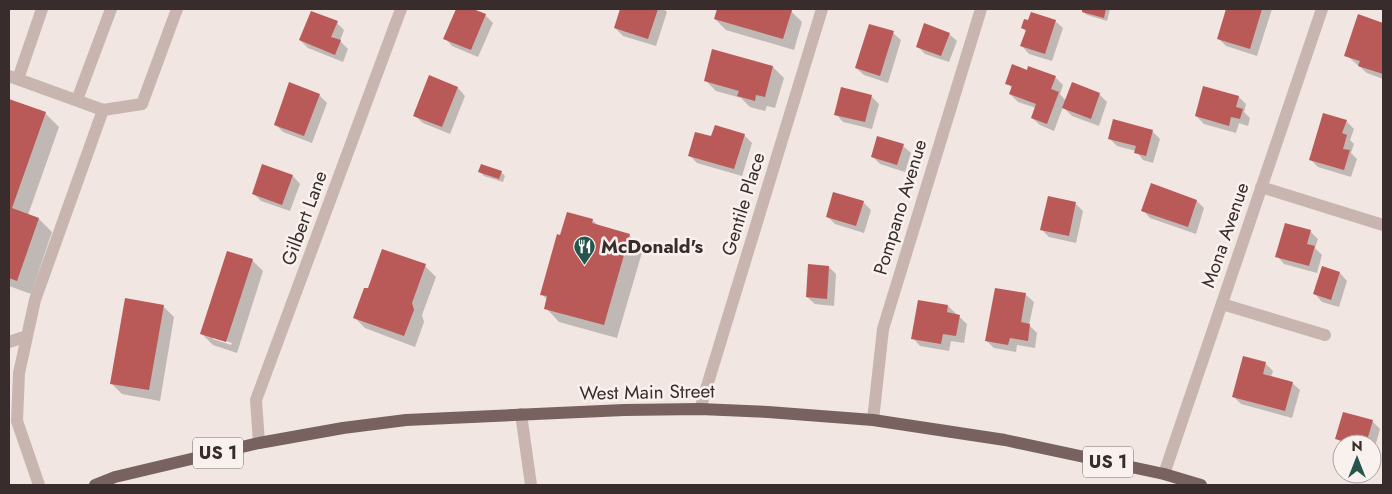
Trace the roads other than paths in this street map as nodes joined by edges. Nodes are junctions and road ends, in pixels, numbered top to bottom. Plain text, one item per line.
1 (42, 9) edge
2 (111, 9) edge
3 (177, 9) edge
4 (401, 9) edge
5 (822, 9) edge
6 (981, 9) edge
7 (1322, 9) edge
8 (13, 78) edge
9 (77, 100) junction
10 (103, 110) junction
11 (1261, 187) junction
12 (1383, 225) edge
13 (1222, 304) junction
14 (1325, 335) dead end
15 (27, 336) junction
16 (9, 342) edge
17 (13, 402) edge
18 (700, 410) junction
19 (521, 414) junction
20 (873, 420) junction
21 (259, 443) junction
22 (1164, 474) junction
23 (39, 485) edge
24 (94, 485) edge
25 (531, 485) edge
26 (1201, 485) edge

1 - 8 street
2 - 9 street
3 - 10 street
4 - 21 street, Gilbert Lane
5 - 18 street, Gentile Place
6 - 20 street, Pompano Avenue
7 - 11 street, Mona Avenue
8 - 9 street
9 - 10 street
10 - 15 street
11 - 12 street
11 - 13 street, Mona Avenue
13 - 14 street
13 - 22 street, Mona Avenue
15 - 16 street
15 - 17 street
17 - 23 street
18 - 19 main road, West Main Street / US 1
18 - 20 main road, West Main Street / US 1
19 - 21 main road, West Main Street / US 1
19 - 25 street
20 - 22 main road, West Main Street / US 1
21 - 24 main road, West Main Street / US 1
22 - 26 main road, West Main Street / US 1

